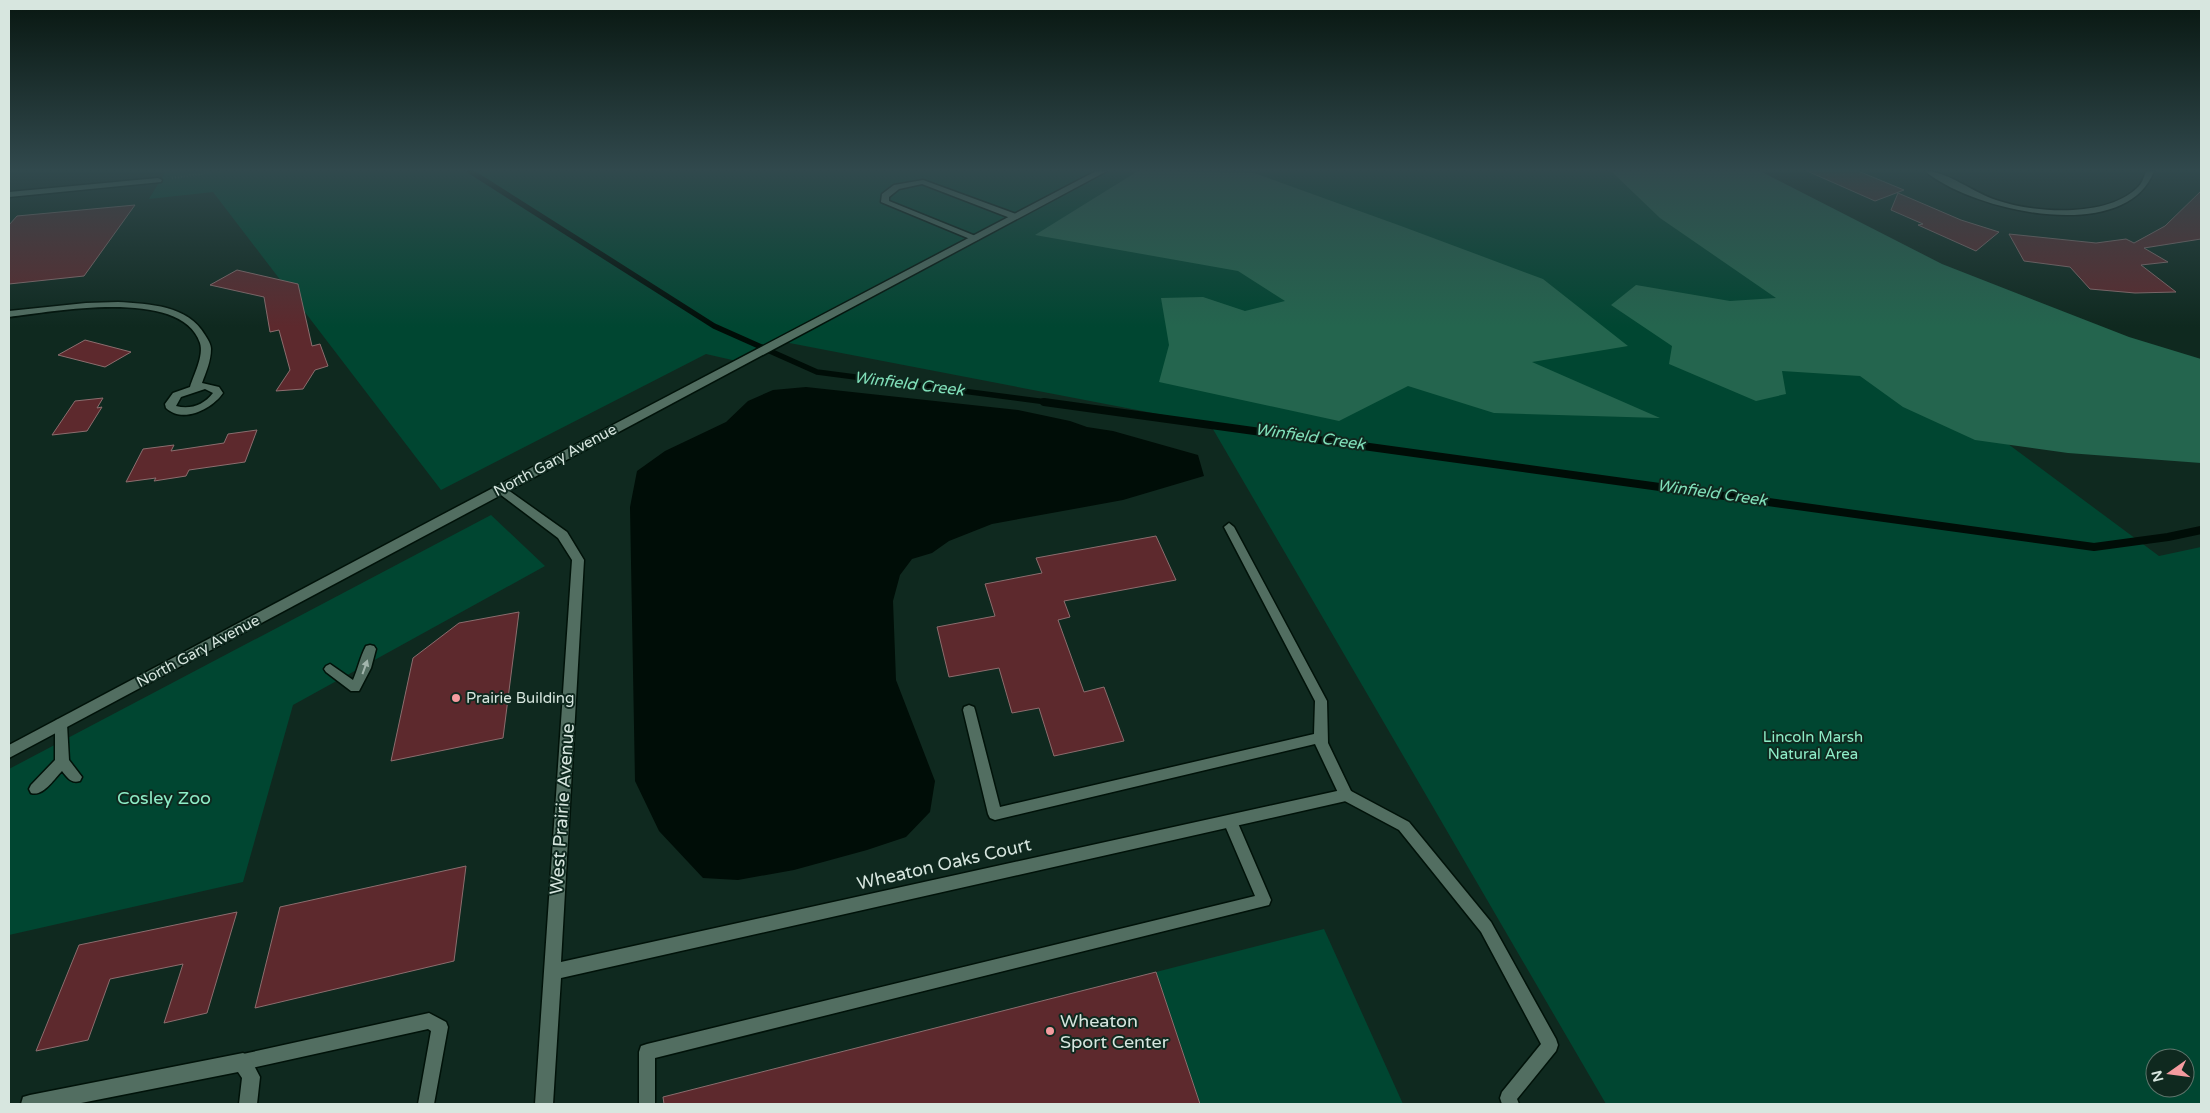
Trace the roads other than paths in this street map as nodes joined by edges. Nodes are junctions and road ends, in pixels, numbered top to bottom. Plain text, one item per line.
1 (936, 223) edge
2 (1005, 223) edge
3 (975, 239) junction
4 (9, 314) edge
5 (194, 388) dead end
6 (502, 490) junction
7 (1228, 527) dead end
8 (370, 649) dead end
9 (330, 669) dead end
10 (969, 710) dead end
11 (61, 724) junction
12 (1321, 738) junction
13 (9, 752) edge
14 (62, 762) junction
15 (75, 777) dead end
16 (36, 789) dead end
17 (1346, 795) junction
18 (1230, 821) junction
19 (551, 972) junction
20 (243, 1062) junction
21 (30, 1104) edge
22 (248, 1104) edge
23 (426, 1104) edge
24 (544, 1104) edge
25 (647, 1104) edge
26 (1511, 1104) edge

1 - 3 lane
2 - 3 street, North Gary Avenue
3 - 6 street, North Gary Avenue
4 - 5 street
6 - 11 street, North Gary Avenue
6 - 19 street, West Prairie Avenue
7 - 12 lane
9 -> 8 lane
10 - 12 lane
11 - 13 street, North Gary Avenue
11 - 14 lane
12 - 17 lane
14 - 15 lane
14 - 16 lane
17 - 18 street, Wheaton Oaks Court
17 - 26 lane
18 - 19 street, Wheaton Oaks Court
18 - 25 lane
19 - 24 street, West Prairie Avenue
20 - 21 street
20 - 22 street
20 - 23 lane

